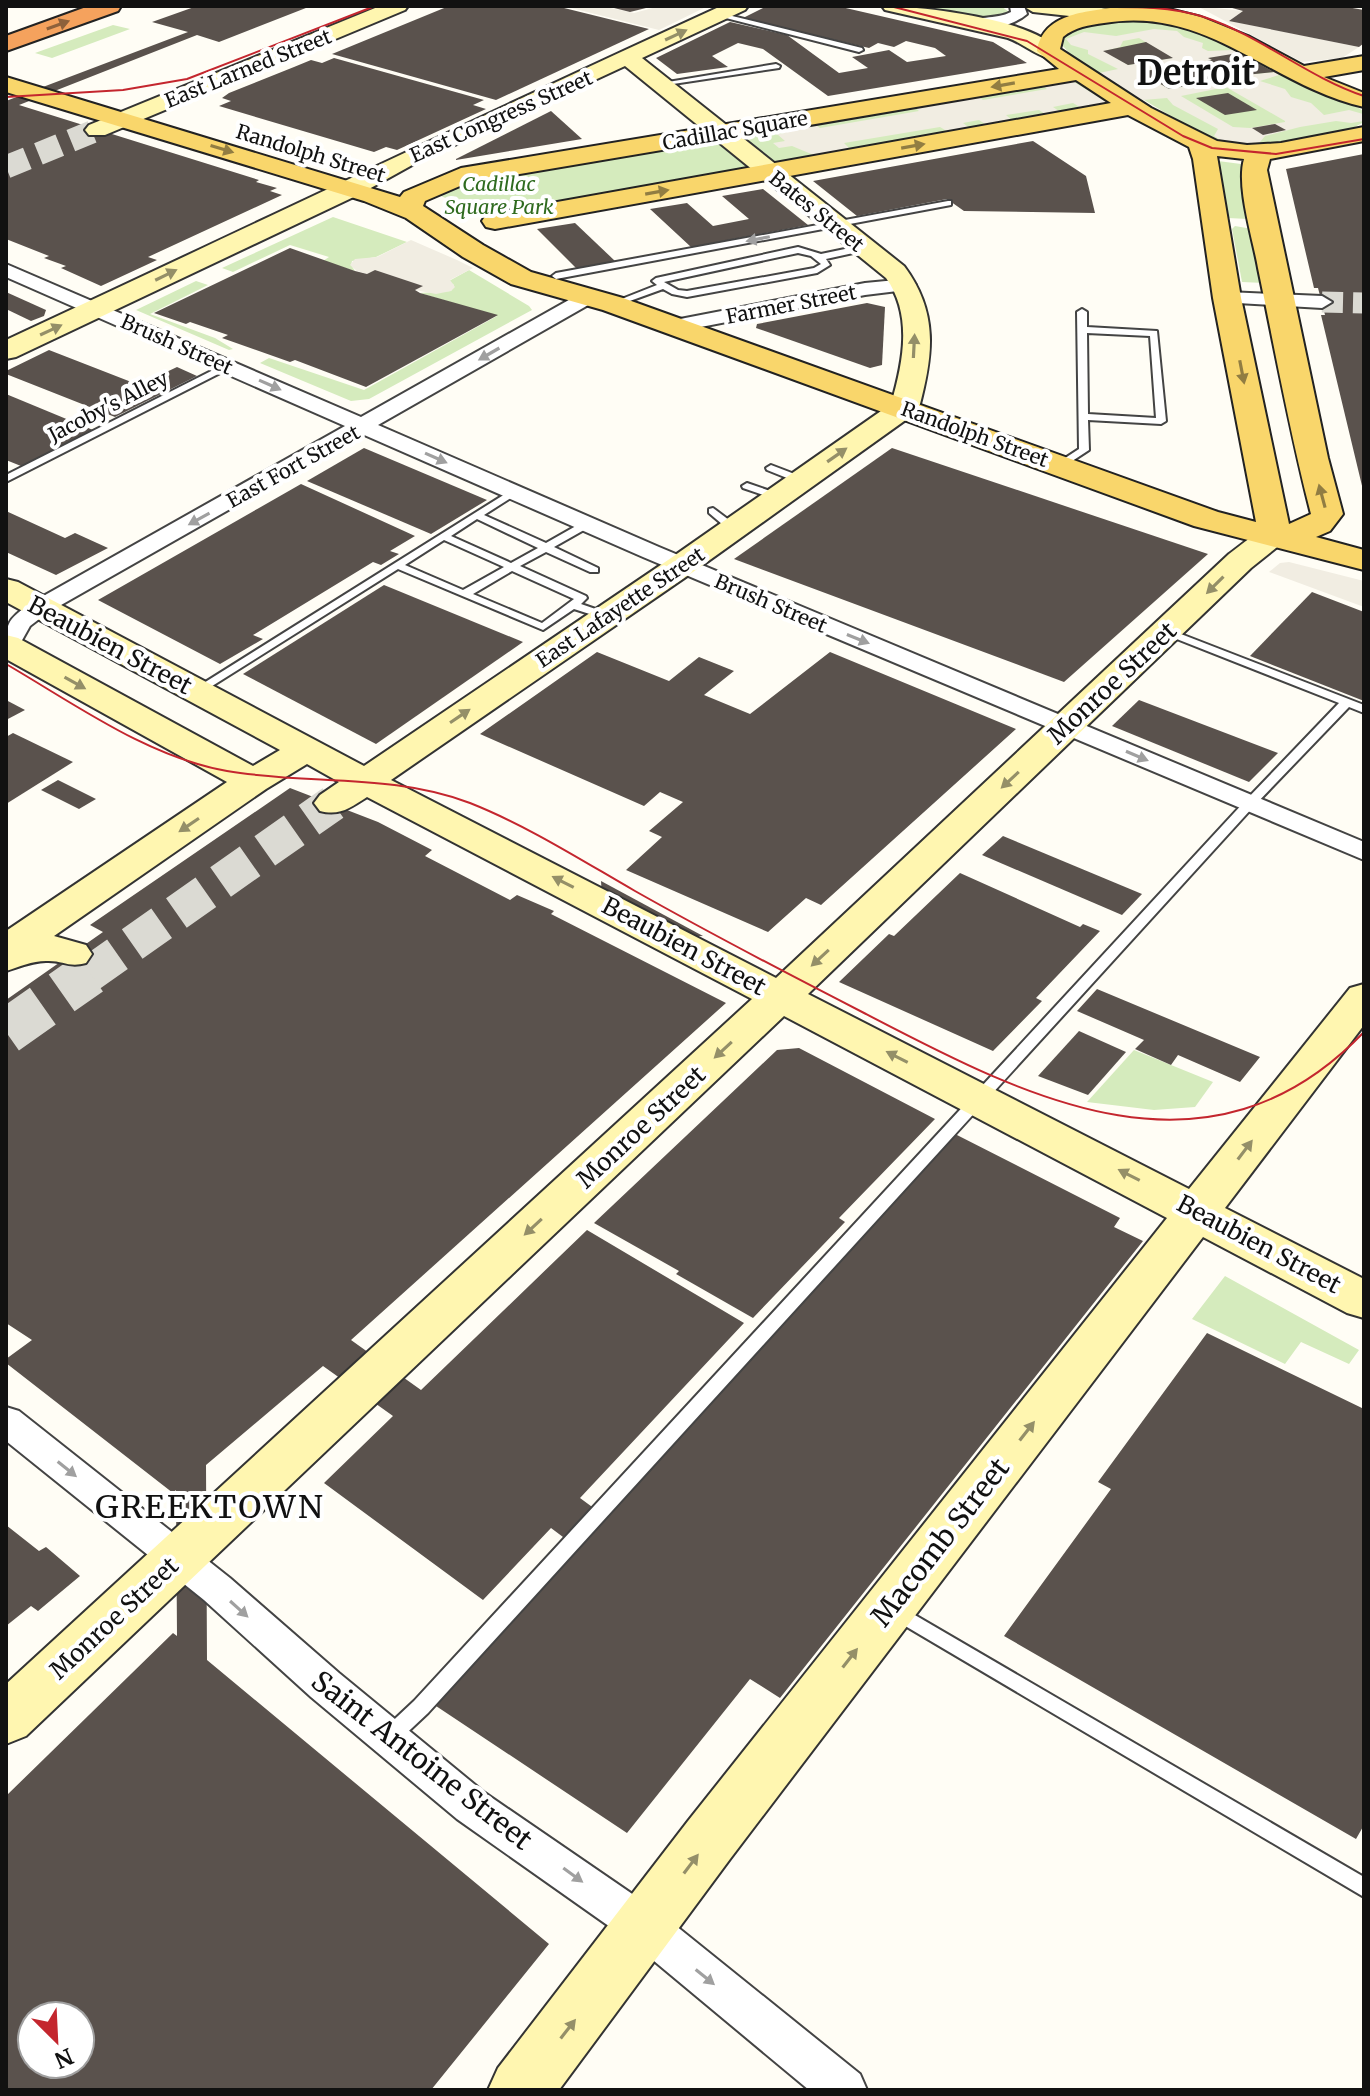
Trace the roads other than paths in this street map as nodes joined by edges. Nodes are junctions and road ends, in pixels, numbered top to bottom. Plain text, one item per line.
1 (110, 6) edge
2 (398, 6) edge
3 (892, 6) edge
4 (1017, 6) edge
5 (1033, 6) edge
6 (1164, 6) edge
7 (729, 10) edge
8 (1106, 14) junction
9 (970, 24) junction
10 (1208, 24) junction
11 (6, 44) edge
12 (859, 50) dead end
13 (1048, 51) junction
14 (628, 58) junction
15 (1364, 63) edge
16 (776, 66) dead end
17 (1080, 72) junction
18 (1301, 74) junction
19 (60, 76) dead end
20 (6, 84) edge
21 (660, 84) junction
22 (51, 98) junction
23 (1362, 101) edge
24 (157, 105) junction
25 (1136, 106) junction
26 (109, 125) junction
27 (219, 125) junction
28 (721, 133) junction
29 (1364, 134) edge
30 (185, 138) junction
31 (1200, 144) junction
32 (1259, 152) junction
33 (559, 160) junction
34 (768, 171) junction
35 (377, 174) junction
36 (351, 189) junction
37 (420, 201) junction
38 (948, 203) dead end
39 (580, 206) junction
40 (477, 212) junction
41 (1215, 222) junction
42 (835, 224) junction
43 (1263, 224) junction
44 (864, 248) junction
45 (821, 257) junction
46 (6, 270) edge
47 (556, 276) junction
48 (907, 285) junction
49 (662, 286) junction
50 (1227, 298) junction
51 (602, 300) junction
52 (1280, 300) junction
53 (1322, 302) tunnel mouth
54 (96, 309) junction
55 (1082, 312) dead end
56 (675, 326) junction
57 (1082, 330) junction
58 (6, 351) edge
59 (227, 366) junction
60 (904, 408) junction
61 (1083, 417) junction
62 (365, 426) junction
63 (1060, 466) junction
64 (6, 479) edge
65 (783, 482) junction
66 (747, 486) dead end
67 (513, 492) junction
68 (477, 515) junction
69 (587, 524) junction
70 (443, 536) junction
71 (1275, 536) junction
72 (544, 546) junction
73 (1364, 560) edge
74 (397, 565) junction
75 (682, 565) junction
76 (509, 567) junction
77 (594, 570) dead end
78 (6, 589) edge
79 (464, 594) junction
80 (573, 605) junction
81 (39, 608) junction
82 (606, 616) junction
83 (1168, 632) junction
84 (6, 645) edge
85 (197, 691) junction
86 (1347, 702) junction
87 (1364, 709) edge
88 (246, 717) junction
89 (1065, 725) junction
90 (193, 748) junction
91 (310, 751) junction
92 (253, 781) junction
93 (365, 781) junction
94 (1250, 803) junction
95 (1364, 852) edge
96 (6, 950) edge
97 (72, 954) tunnel mouth
98 (6, 958) edge
99 (780, 997) junction
100 (1364, 997) edge
101 (979, 1099) junction
102 (1198, 1212) junction
103 (1364, 1300) edge
104 (6, 1421) edge
105 (179, 1559) junction
106 (889, 1608) junction
107 (6, 1719) edge
108 (389, 1737) junction
109 (1364, 1888) edge
110 (645, 1927) junction
111 (520, 2090) edge
112 (844, 2090) edge

11 -> 1 highway
2 - 24 street, East Larned Street
3 - 9 street
4 - 9 street
5 - 8 street
6 - 10 main road
7 - 12 lane
14 -> 7 street, East Congress Street
8 - 10 main road
8 - 13 main road
9 - 13 street
10 - 18 main road
13 - 17 main road
14 - 21 street, Bates Street
14 - 35 street, East Congress Street
15 - 18 main road
16 - 21 lane
17 - 25 main road
17 -> 28 main road, Cadillac Square
18 - 23 main road
19 - 22 main road
20 - 22 main road, Randolph Street
21 - 28 street, Bates Street
22 - 24 main road, Randolph Street
22 - 26 main road, Randolph Street
24 - 26 street, East Larned Street
24 - 27 main road, Randolph Street
25 - 31 main road
34 -> 25 main road, Cadillac Square
26 - 30 main road, Randolph Street
27 - 30 main road
27 - 35 main road, Randolph Street
28 - 33 main road, Cadillac Square
28 - 34 street, Bates Street
29 - 32 main road
30 -> 36 main road, Randolph Street
31 - 32 main road
31 - 41 main road
32 - 43 main road, Monroe Street
33 - 37 main road, Cadillac Square
33 - 39 main road
39 -> 34 main road, Cadillac Square
34 - 42 street, Bates Street
35 - 36 street, East Congress Street
35 - 37 main road, Randolph Street
36 - 37 main road, Randolph Street
54 -> 36 street, East Congress Street
37 - 40 main road, Randolph Street
37 - 51 main road, Randolph Street
38 - 42 lane
39 - 40 main road, Cadillac Square
40 - 47 main road, Randolph Street
41 - 43 main road
41 - 50 main road
42 - 44 street, Bates Street
42 -> 47 lane
43 - 52 main road, Monroe Street
44 - 45 lane
44 - 48 street, Bates Street
45 - 49 lane
45 - 49 lane
46 - 54 street, Brush Street
47 - 51 main road, Randolph Street
48 - 56 street, Farmer Street
60 -> 48 street
49 - 51 lane
50 - 52 street
50 -> 71 main road
51 - 56 main road, Randolph Street
51 -> 62 street, East Fort Street
52 - 53 street
71 -> 52 main road, Monroe Street
58 -> 54 street, East Congress Street
54 - 59 street, Brush Street
55 - 57 lane
56 - 60 main road, Randolph Street
57 - 61 lane
57 - 61 lane
59 -> 62 street, Brush Street
59 - 64 lane, Jacoby's Alley
60 - 63 main road, Randolph Street
65 -> 60 street, East Lafayette Street
61 - 63 lane
62 -> 67 street, Brush Street
62 -> 81 street, East Fort Street
63 - 71 main road, Randolph Street
65 - 66 lane
65 - 75 street, East Lafayette Street
67 - 68 lane
67 - 69 street, Brush Street
68 - 70 lane
68 - 72 lane
69 - 72 lane
69 - 75 street, Brush Street
70 - 74 lane
70 - 76 lane
71 - 73 main road, Randolph Street
71 -> 83 street, Monroe Street
72 - 76 lane
72 - 77 lane
74 - 79 lane
74 - 85 lane
75 - 82 street, East Lafayette Street
75 -> 89 street, Brush Street
76 - 79 lane
76 - 80 lane
78 - 81 street, Beaubien Street
79 - 80 lane
80 - 82 lane
81 - 84 street, East Fort Street
81 - 85 street, Beaubien Street
93 -> 82 street, East Lafayette Street
83 - 86 lane
83 - 89 street, Monroe Street
84 -> 90 street, Beaubien Street
85 - 88 street, Beaubien Street
86 - 87 lane
86 - 94 lane
88 - 90 street
88 - 91 street, Beaubien Street
89 -> 94 street, Brush Street
89 -> 99 street, Monroe Street
90 - 92 street, Beaubien Street
91 - 92 street
91 - 93 street, Beaubien Street
91 - 93 street, East Lafayette Street
92 -> 96 street
99 -> 93 street, Beaubien Street
94 - 95 street, Brush Street
94 - 101 lane
97 - 98 street
101 -> 99 street, Beaubien Street
99 -> 105 street, Monroe Street
102 -> 100 street, Macomb Street
102 -> 101 street, Beaubien Street
101 - 108 lane
102 - 103 street, Beaubien Street
106 -> 102 street, Macomb Street
104 -> 105 street, Saint Antoine Street
105 - 107 street, Monroe Street
105 -> 108 street, Saint Antoine Street
106 - 109 lane
110 -> 106 street, Macomb Street
108 -> 110 street, Saint Antoine Street
111 -> 110 street, Macomb Street
110 -> 112 street, Saint Antoine Street

